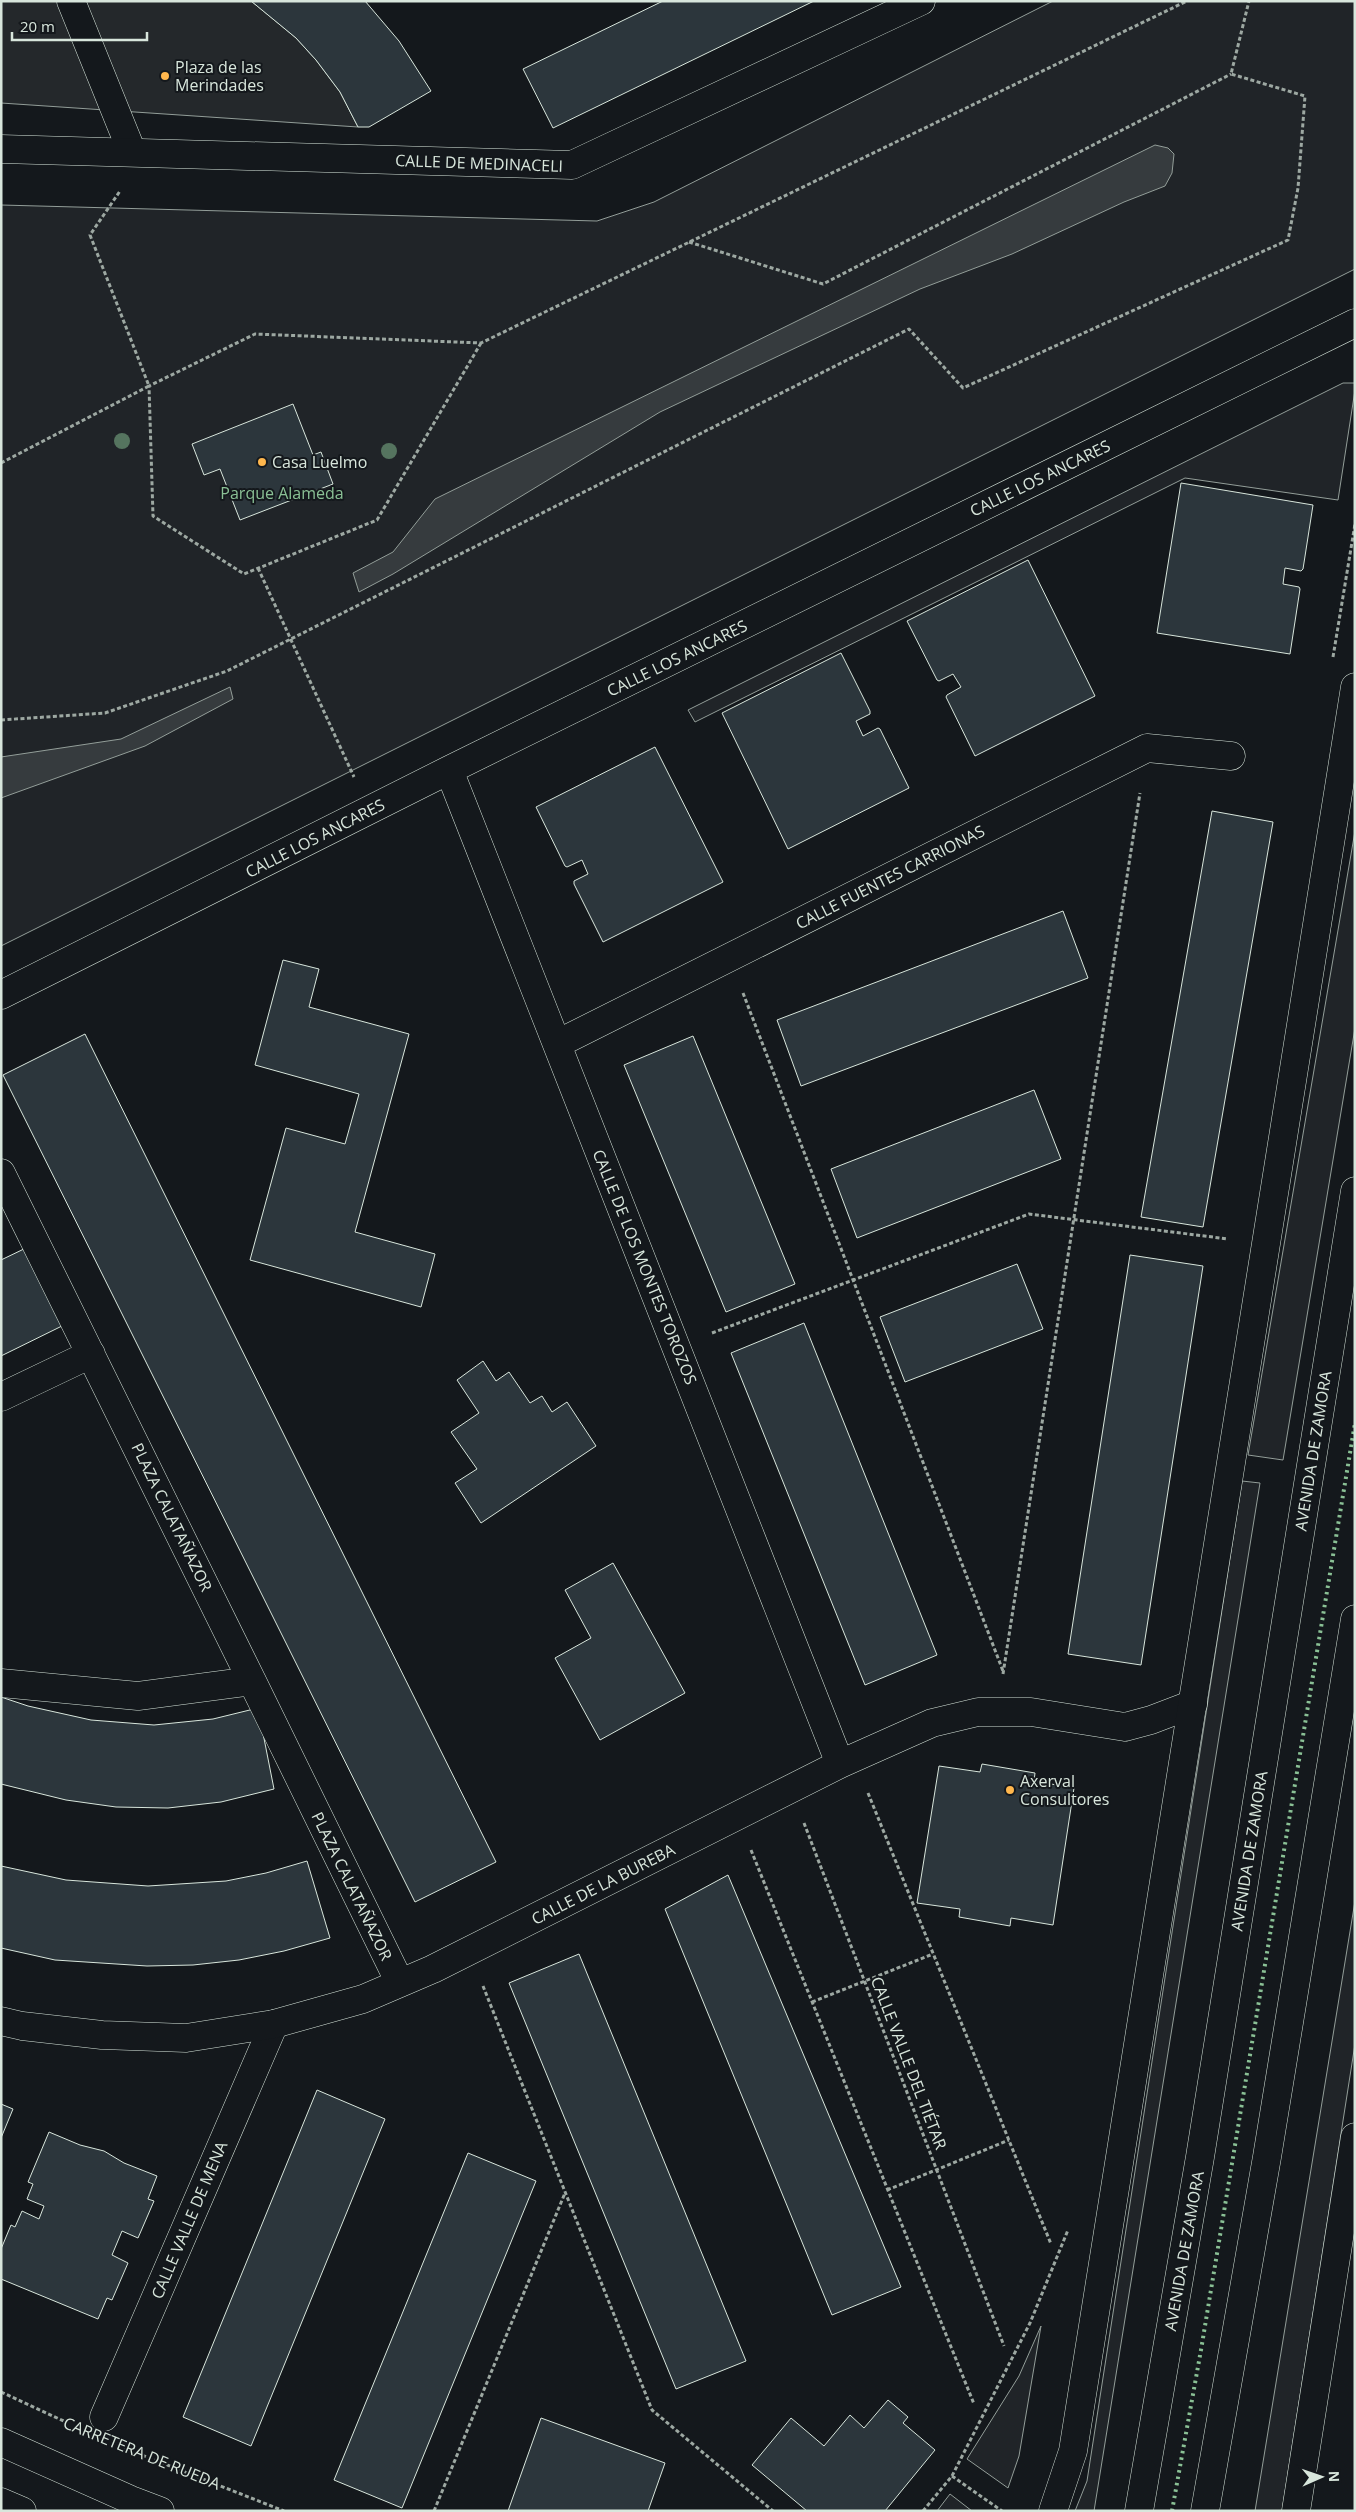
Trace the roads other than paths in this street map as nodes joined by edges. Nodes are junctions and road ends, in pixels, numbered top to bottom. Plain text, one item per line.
1 (71, 1) edge
2 (921, 1) edge
3 (1, 149) edge
4 (132, 152) junction
5 (1355, 323) edge
6 (1355, 687) edge
7 (1231, 756) dead end
8 (449, 770) junction
9 (1, 995) edge
10 (557, 1044) junction
11 (1, 1173) edge
12 (1355, 1191) edge
13 (91, 1354) junction
14 (1, 1397) edge
15 (1355, 1619) edge
16 (252, 1681) junction
17 (1, 1683) edge
18 (1193, 1704) junction
19 (847, 1761) junction
20 (400, 1983) junction
21 (1, 2021) edge
22 (274, 2024) junction
23 (1355, 2137) edge
24 (104, 2417) dead end
25 (1, 2442) edge
26 (1, 2502) edge
27 (22, 2511) edge
28 (160, 2511) edge
29 (1053, 2511) edge
30 (1139, 2511) edge
31 (1205, 2511) edge
32 (1296, 2511) edge

1 - 4 main road
2 - 4 main road, CALLE DE MEDINACELI
3 - 4 main road, CALLE DE MEDINACELI
5 - 8 main road, CALLE LOS ANCARES
6 - 18 main road
7 - 10 main road, CALLE FUENTES CARRIONAS
8 - 9 main road, CALLE LOS ANCARES
8 - 10 main road, CALLE DE LOS MONTES TOROZOS
10 - 19 main road, CALLE DE LOS MONTES TOROZOS
11 - 13 main road, PLAZA CALATAÑAZOR
12 - 30 main road, AVENIDA DE ZAMORA
13 - 14 main road
13 - 16 main road, PLAZA CALATAÑAZOR
15 - 31 main road
16 - 17 main road
16 - 20 main road, PLAZA CALATAÑAZOR
18 - 19 main road, CALLE DE LA BUREBA
18 - 29 main road
19 - 20 main road, CALLE DE LA BUREBA
20 - 22 main road, CALLE DE LA BUREBA
21 - 22 main road, CALLE DE LA BUREBA
22 - 24 main road, CALLE VALLE DE MENA
23 - 32 main road
25 - 28 main road
26 - 27 main road

